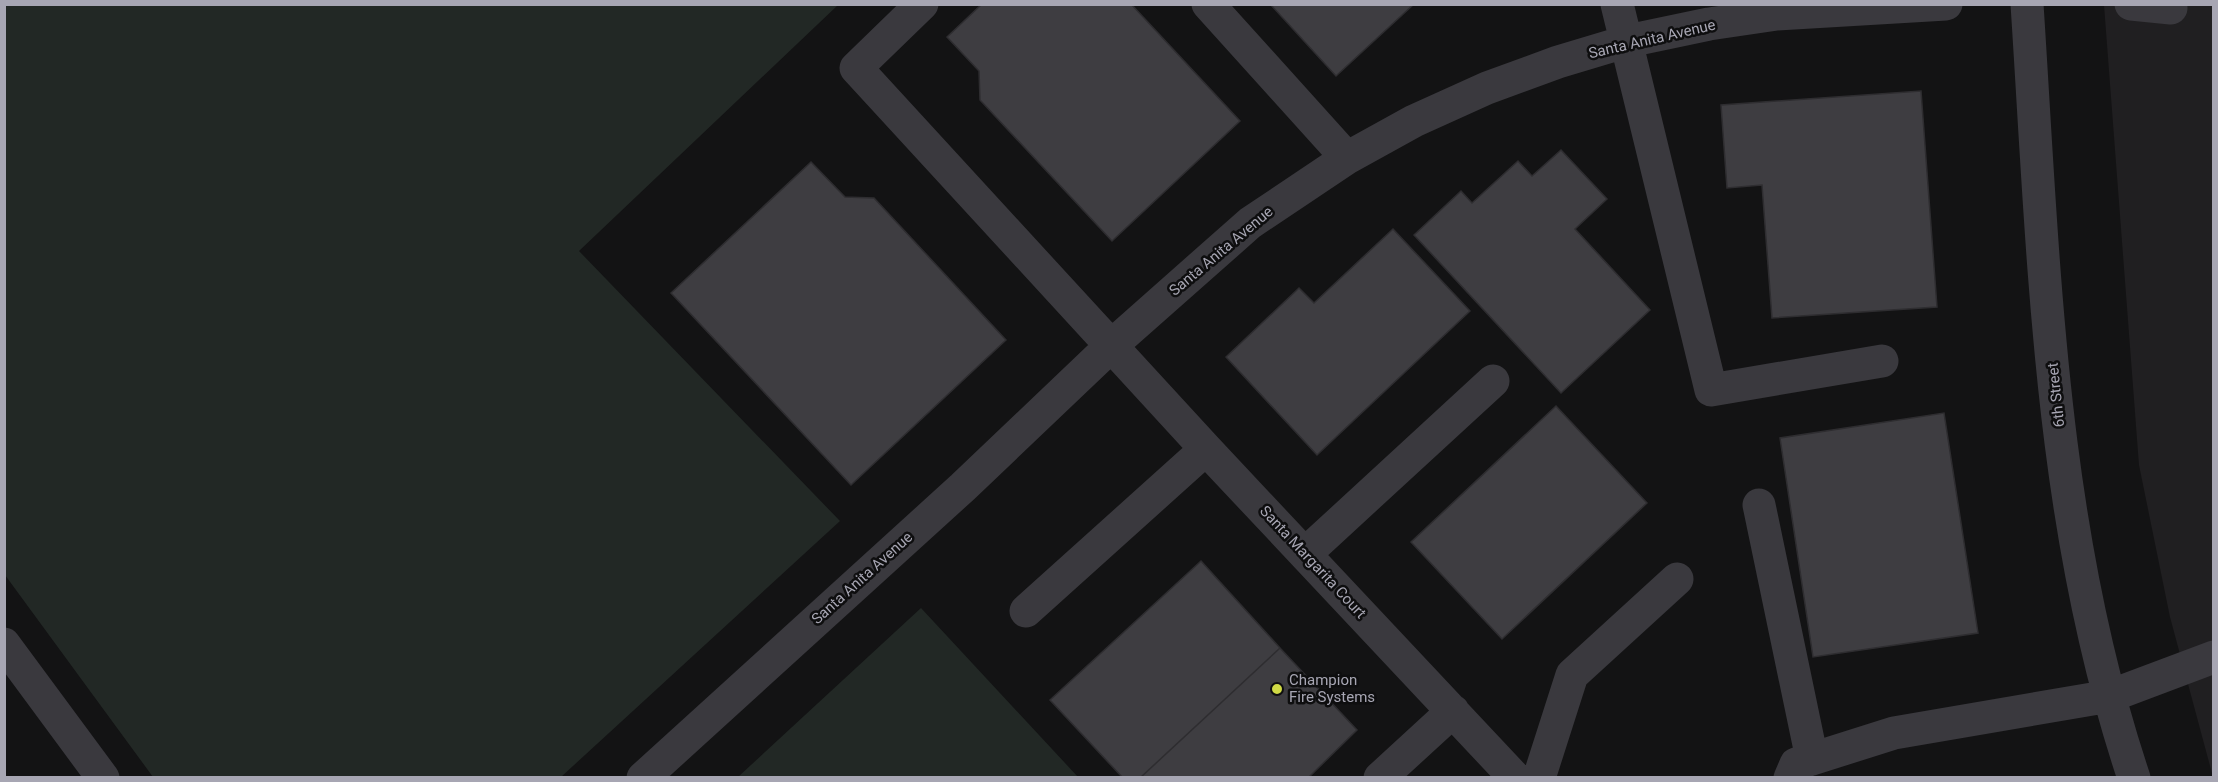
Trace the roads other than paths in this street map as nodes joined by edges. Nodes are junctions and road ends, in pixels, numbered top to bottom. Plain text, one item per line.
1 (922, 4) edge
2 (1208, 4) edge
3 (1617, 4) edge
4 (1946, 4) edge
5 (2027, 4) edge
6 (2131, 4) edge
7 (2171, 8) dead end
8 (1628, 41) junction
9 (1347, 158) junction
10 (1111, 346) junction
11 (1882, 361) dead end
12 (1493, 381) dead end
13 (1206, 449) junction
14 (1759, 505) dead end
15 (1305, 554) junction
16 (1677, 579) dead end
17 (1026, 611) dead end
18 (4, 644) edge
19 (2214, 657) edge
20 (2110, 696) junction
21 (1453, 711) junction
22 (1801, 768) edge
23 (103, 777) edge
24 (643, 777) edge
25 (1380, 777) edge
26 (1515, 777) edge
27 (1539, 777) edge
28 (2134, 777) edge

1 - 10 street, Santa Margarita Court
2 - 9 street
3 - 8 street
4 - 8 street, Santa Anita Avenue
5 - 20 street, 6th Street
6 - 7 street
8 - 9 street, Santa Anita Avenue
8 - 11 street
9 - 10 street, Santa Anita Avenue
10 - 13 street, Santa Margarita Court
10 - 24 street, Santa Anita Avenue
12 - 15 street
13 - 15 street, Santa Margarita Court
13 - 17 street
14 - 22 street
15 - 21 street, Santa Margarita Court
16 - 27 street
18 - 23 street
19 - 20 street
20 - 22 street
20 - 28 street, 6th Street
21 - 25 street
21 - 26 street, Santa Margarita Court

